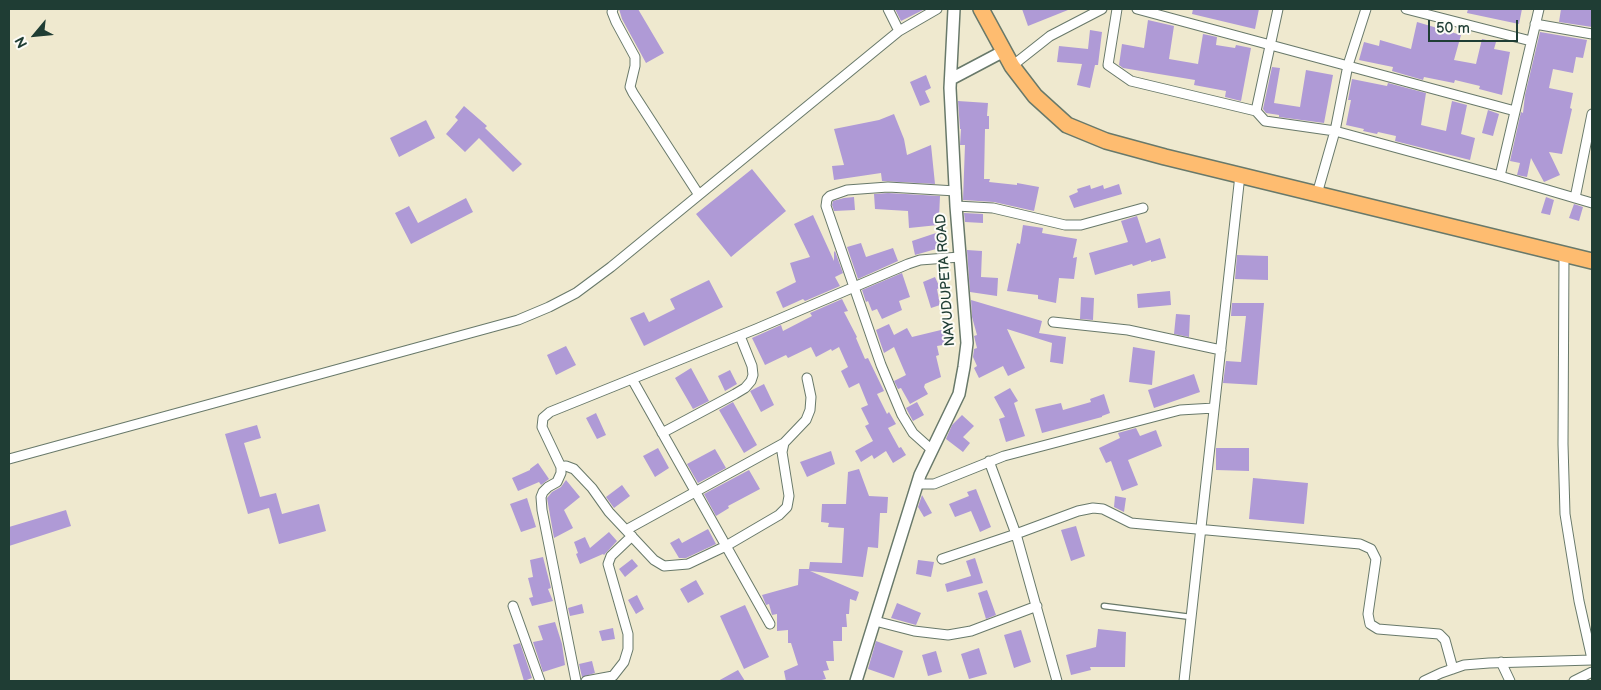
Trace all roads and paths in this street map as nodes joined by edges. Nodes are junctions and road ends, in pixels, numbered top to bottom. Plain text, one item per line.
1 (613, 9) edge
2 (888, 9) edge
3 (937, 9) edge
4 (954, 9) edge
5 (981, 9) edge
6 (1099, 9) edge
7 (1117, 9) edge
8 (1137, 9) edge
9 (1278, 9) edge
10 (1366, 9) edge
11 (1406, 9) edge
12 (1539, 9) edge
13 (1535, 24) junction
14 (900, 31) junction
15 (1592, 34) edge
16 (1531, 41) junction
17 (1270, 44) junction
18 (1004, 51) junction
19 (1348, 65) junction
20 (1012, 66) junction
21 (951, 79) junction
22 (1256, 111) junction
23 (1515, 111) junction
24 (1592, 114) edge
25 (1334, 131) junction
26 (1588, 157) edge
27 (1240, 175) junction
28 (1500, 176) junction
29 (956, 191) junction
30 (1317, 194) junction
31 (699, 196) junction
32 (1575, 198) junction
33 (1592, 203) edge
34 (956, 206) junction
35 (1143, 208) dead end
36 (1564, 254) junction
37 (960, 258) junction
38 (1592, 261) edge
39 (855, 287) junction
40 (1053, 322) dead end
41 (740, 336) junction
42 (1221, 350) junction
43 (807, 378) dead end
44 (632, 379) junction
45 (1214, 408) junction
46 (662, 433) junction
47 (784, 443) junction
48 (932, 450) junction
49 (9, 459) edge
50 (989, 461) junction
51 (561, 467) junction
52 (918, 484) junction
53 (695, 492) junction
54 (1201, 528) junction
55 (629, 533) junction
56 (1016, 534) junction
57 (726, 546) junction
58 (942, 559) dead end
59 (513, 606) dead end
60 (1036, 606) junction
61 (1104, 606) dead end
62 (1191, 617) junction
63 (875, 621) junction
64 (770, 624) dead end
65 (1592, 660) edge
66 (1501, 662) junction
67 (1453, 669) junction
68 (1592, 672) edge
69 (613, 679) edge
70 (540, 681) edge
71 (576, 681) edge
72 (586, 681) edge
73 (856, 681) edge
74 (1058, 681) edge
75 (1184, 681) edge
76 (1424, 681) edge
77 (1510, 681) edge
78 (1574, 681) edge

1 - 31 street
2 - 14 street
3 - 14 street
4 - 21 street, NAYUDUPETA ROAD
5 - 18 main road
6 - 20 street
7 - 22 street
8 - 17 street
9 - 17 street
10 - 19 street
11 - 16 street
12 - 13 street
13 - 15 street
13 - 16 street
14 - 31 street
16 - 23 street
17 - 19 street
17 - 22 street
18 - 20 main road
18 - 21 street
19 - 23 street
19 - 25 street
20 - 27 main road
21 - 29 street, NAYUDUPETA ROAD
22 - 25 street
23 - 28 street
24 - 26 street
25 - 28 street
25 - 30 street
26 - 32 street
27 - 30 main road
27 - 42 street
28 - 32 street
29 - 34 street, NAYUDUPETA ROAD
29 - 39 street
30 - 36 main road
31 - 49 street
32 - 33 street
34 - 35 street
34 - 37 street, NAYUDUPETA ROAD
36 - 38 main road
36 - 65 street
37 - 39 street
37 - 48 street, NAYUDUPETA ROAD
39 - 41 street
39 - 48 street
40 - 42 street
41 - 44 street
41 - 46 street
42 - 45 street
43 - 47 street
44 - 46 street
44 - 51 street
45 - 50 street
45 - 54 street
46 - 53 street
47 - 53 street
47 - 57 street
48 - 52 street, NAYUDUPETA ROAD
50 - 52 street
50 - 56 street
51 - 55 street
51 - 71 street
52 - 63 street, NAYUDUPETA ROAD
53 - 55 street
53 - 57 street
54 - 56 street
54 - 62 street
54 - 67 street
55 - 57 street
55 - 69 street
56 - 58 street
56 - 60 street
57 - 64 street
59 - 70 street
60 - 63 street
60 - 74 street
61 - 62 lane
62 - 75 street
63 - 73 street, NAYUDUPETA ROAD
65 - 66 street
66 - 67 street
66 - 77 street
67 - 76 street
68 - 78 street
69 - 72 street

